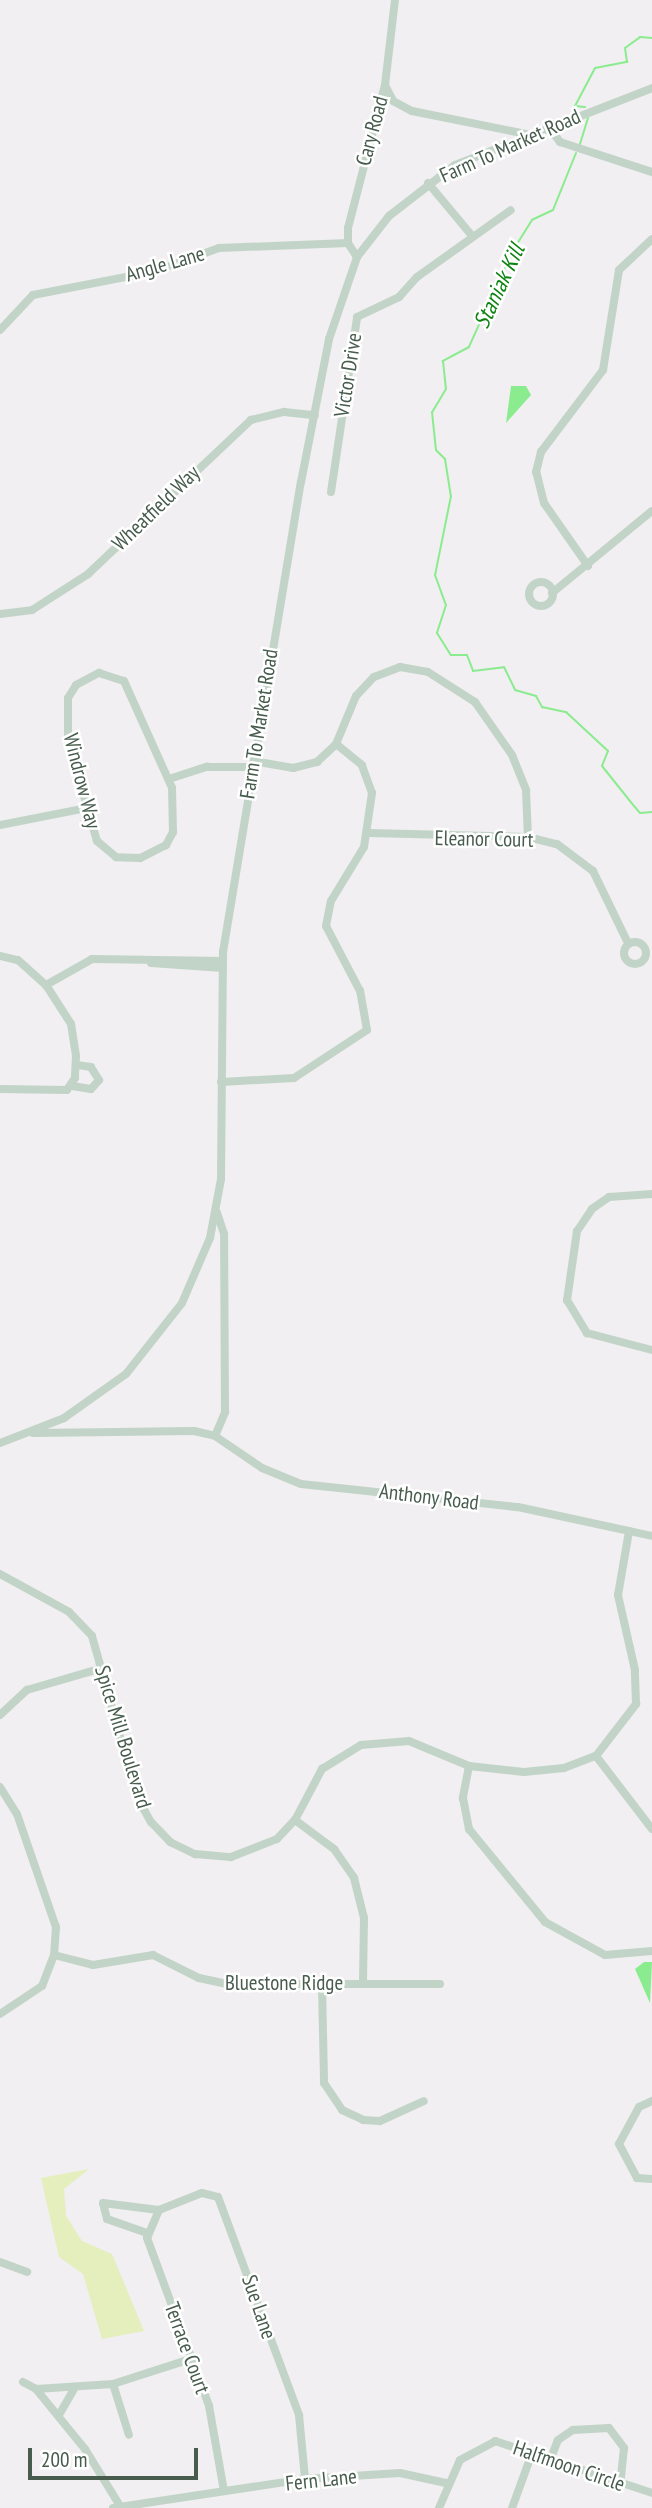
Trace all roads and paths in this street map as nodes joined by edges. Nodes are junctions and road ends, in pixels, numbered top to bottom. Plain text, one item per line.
1 (395, 0) edge
2 (385, 85) junction
3 (652, 89) edge
4 (548, 126) junction
5 (526, 134) junction
6 (652, 173) edge
7 (428, 183) junction
8 (512, 210) dead end
9 (474, 237) junction
10 (652, 239) edge
11 (348, 243) junction
12 (358, 257) junction
13 (0, 330) edge
14 (314, 415) junction
15 (331, 492) dead end
16 (652, 511) edge
17 (588, 566) junction
18 (552, 593) dead end
19 (0, 614) edge
20 (336, 744) junction
21 (252, 764) junction
22 (169, 779) junction
23 (87, 808) junction
24 (0, 825) edge
25 (369, 833) junction
26 (528, 837) junction
27 (628, 943) dead end
28 (0, 956) edge
29 (223, 965) junction
30 (46, 985) junction
31 (76, 1065) junction
32 (221, 1082) junction
33 (72, 1086) junction
34 (0, 1088) edge
35 (652, 1194) edge
36 (217, 1212) junction
37 (652, 1350) edge
38 (33, 1433) junction
39 (215, 1436) junction
40 (0, 1443) edge
41 (629, 1531) junction
42 (652, 1536) edge
43 (0, 1574) edge
44 (102, 1668) junction
45 (0, 1716) edge
46 (596, 1756) junction
47 (470, 1766) junction
48 (0, 1787) edge
49 (295, 1820) junction
50 (652, 1829) edge
51 (652, 1951) edge
52 (54, 1955) junction
53 (363, 1983) junction
54 (440, 1984) dead end
55 (322, 1985) junction
56 (0, 2014) edge
57 (424, 2101) dead end
58 (652, 2101) edge
59 (652, 2179) edge
60 (159, 2210) junction
61 (147, 2233) junction
62 (0, 2262) edge
63 (27, 2272) dead end
64 (191, 2359) junction
65 (23, 2382) dead end
66 (113, 2384) junction
67 (36, 2389) junction
68 (74, 2389) junction
69 (59, 2415) junction
70 (129, 2435) dead end
71 (532, 2454) junction
72 (551, 2458) junction
73 (305, 2479) junction
74 (446, 2483) junction
75 (620, 2484) junction
76 (224, 2491) junction
77 (652, 2493) edge
78 (116, 2507) edge
79 (439, 2508) edge
80 (512, 2508) edge

1 - 2 street, Cary Road
2 - 5 street
2 - 11 street, Cary Road
3 - 4 street, Farm To Market Road
4 - 5 street, Farm To Market Road
4 - 6 street
5 - 7 street, Farm To Market Road
7 - 9 street
7 - 12 street, Farm To Market Road
8 - 9 street, Victor Drive
9 - 15 street, Victor Drive
10 - 17 street
11 - 12 street
11 - 13 street, Angle Lane
12 - 14 street, Farm To Market Road
14 - 19 street, Wheatfield Way
14 - 21 street, Farm To Market Road
16 - 17 street
17 - 18 street
20 - 21 street
20 - 25 street
20 - 26 street
21 - 22 street
21 - 29 street, Farm To Market Road
22 - 23 street, Windrow Way
22 - 23 street, Windrow Way
23 - 24 street
25 - 26 street, Eleanor Court
25 - 32 street
26 - 27 street, Eleanor Court
28 - 30 street
29 - 30 street
29 - 32 street, Farm To Market Road
30 - 31 street
31 - 33 street
31 - 33 street
32 - 36 street, Farm To Market Road
33 - 34 street
35 - 37 street
36 - 38 street, Farm To Market Road
36 - 39 street
38 - 39 street, Anthony Road
38 - 40 street, Farm To Market Road
39 - 41 street, Anthony Road
41 - 42 street, Anthony Road
41 - 46 street
43 - 44 street, Spice Mill Boulevard
44 - 45 street
44 - 49 street, Spice Mill Boulevard
46 - 47 street, Spice Mill Boulevard
46 - 50 street
47 - 49 street, Spice Mill Boulevard
47 - 51 street
48 - 52 street
49 - 53 street
52 - 55 street, Bluestone Ridge
52 - 56 street
53 - 54 street, Bluestone Ridge
53 - 55 street, Bluestone Ridge
55 - 57 street
58 - 59 street
60 - 61 street
60 - 61 street
60 - 73 street, Sue Lane
61 - 64 street, Terrace Court
62 - 63 street
64 - 66 street
64 - 76 street, Terrace Court
65 - 67 street
66 - 68 street
66 - 70 street
67 - 68 street
67 - 69 street
68 - 69 street
69 - 78 street
71 - 72 street, Halfmoon Circle
71 - 74 street, Halfmoon Circle
71 - 80 street
72 - 75 street, Halfmoon Circle
72 - 75 street
73 - 74 street, Fern Lane
73 - 76 street, Fern Lane
74 - 79 street, Halfmoon Circle
75 - 77 street, Halfmoon Circle
76 - 78 street, Fern Lane

